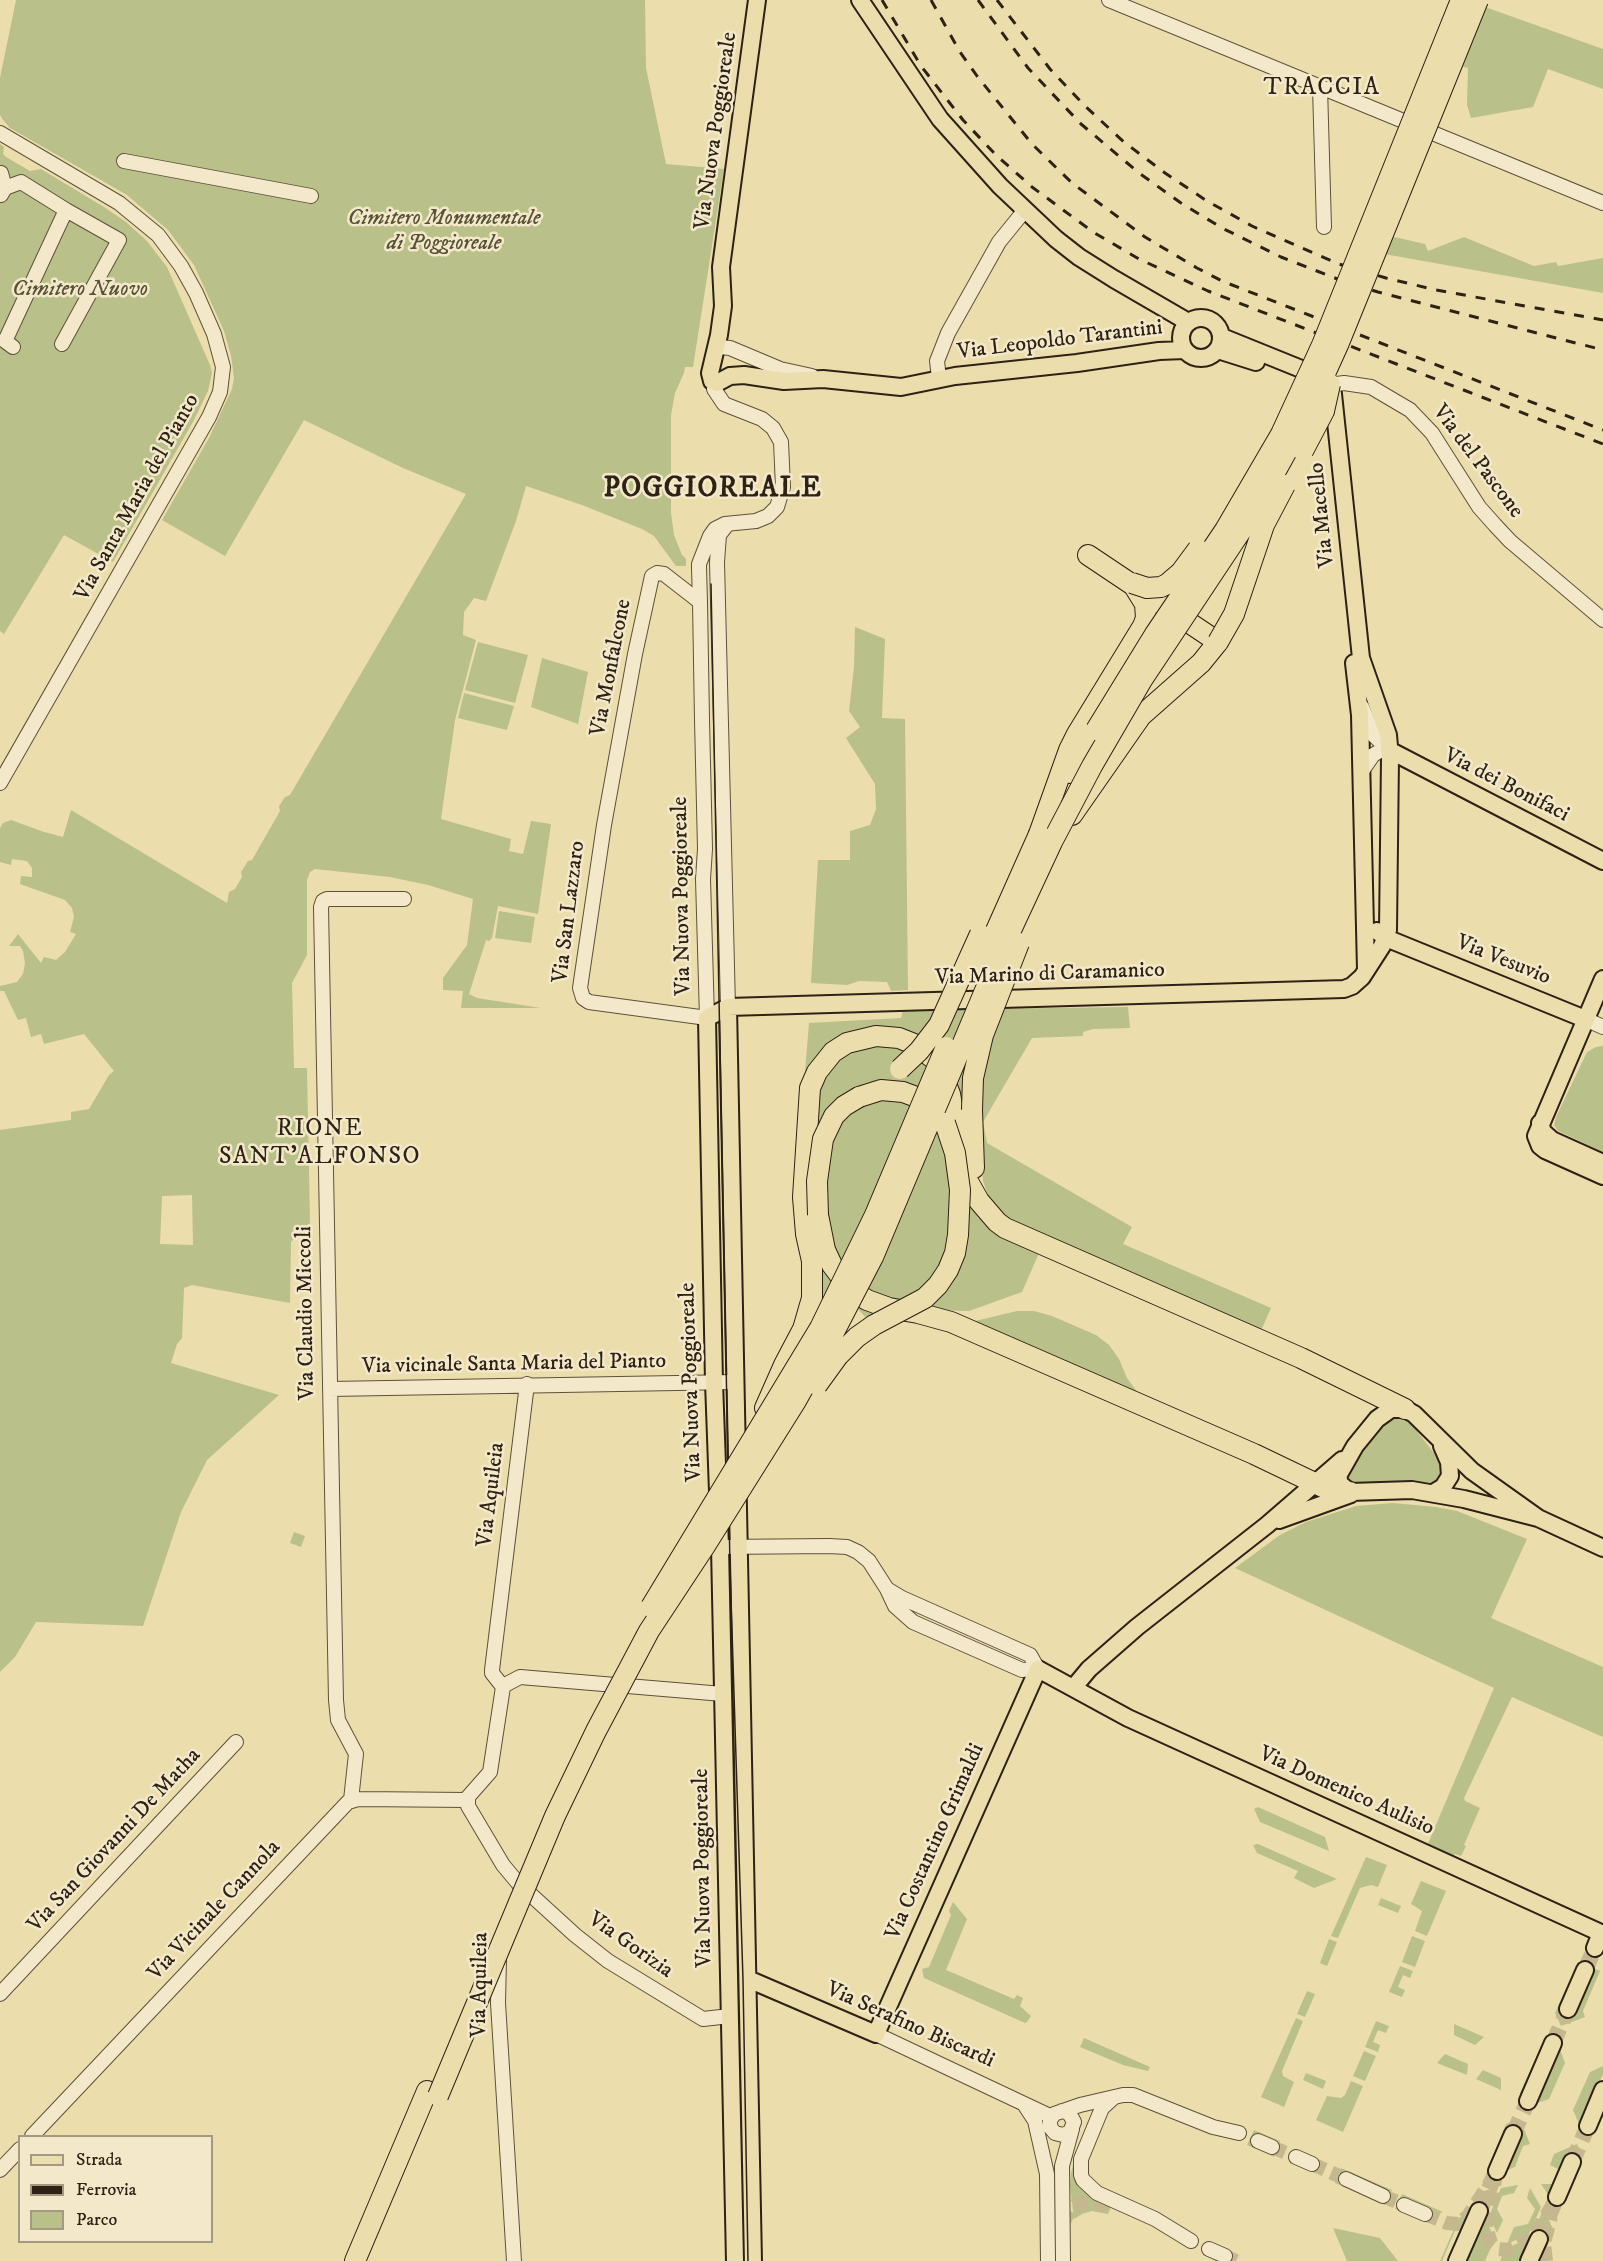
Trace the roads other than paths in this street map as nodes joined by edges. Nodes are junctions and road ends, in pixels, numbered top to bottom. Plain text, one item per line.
1 (757, 0) edge
2 (860, 0) edge
3 (1109, 0) edge
4 (1470, 1) edge
5 (1320, 87) junction
6 (1418, 126) junction
7 (0, 133) edge
8 (124, 161) dead end
9 (1, 173) edge
10 (2, 192) edge
11 (311, 196) dead end
12 (1603, 203) edge
13 (66, 210) junction
14 (1025, 210) junction
15 (1324, 227) dead end
16 (1368, 249) dead end
17 (1172, 313) junction
18 (1188, 322) junction
19 (62, 344) dead end
20 (1220, 344) junction
21 (13, 347) dead end
22 (720, 347) dead end
23 (1329, 347) junction
24 (1185, 350) junction
25 (1159, 351) junction
26 (939, 378) junction
27 (823, 379) junction
28 (1315, 380) junction
29 (718, 384) junction
30 (1330, 385) junction
31 (736, 523) junction
32 (1088, 555) dead end
33 (718, 570) junction
34 (699, 571) junction
35 (1132, 583) junction
36 (700, 602) junction
37 (1603, 620) edge
38 (1218, 642) junction
39 (1357, 659) junction
40 (1358, 696) junction
41 (1389, 750) junction
42 (1362, 771) junction
43 (1389, 778) junction
44 (0, 783) edge
45 (604, 825) joint
46 (1046, 838) junction
47 (1603, 861) edge
48 (404, 899) dead end
49 (1389, 902) junction
50 (1366, 905) junction
51 (1386, 938) junction
52 (1366, 971) junction
53 (1603, 979) edge
54 (728, 1006) junction
55 (707, 1018) junction
56 (1586, 1019) junction
57 (1603, 1026) edge
58 (859, 1097) junction
59 (1540, 1123) junction
60 (1603, 1163) edge
61 (1603, 1176) edge
62 (990, 1215) junction
63 (714, 1382) junction
64 (735, 1382) junction
65 (527, 1384) junction
66 (330, 1389) junction
67 (1405, 1409) junction
68 (1438, 1439) junction
69 (758, 1446) junction
70 (1355, 1446) junction
71 (1315, 1483) junction
72 (1353, 1492) junction
73 (1433, 1493) junction
74 (1538, 1518) junction
75 (1267, 1525) junction
76 (720, 1547) junction
77 (739, 1547) junction
78 (1603, 1548) edge
79 (1038, 1669) junction
80 (503, 1686) junction
81 (1074, 1687) junction
82 (723, 1694) junction
83 (236, 1742) dead end
84 (351, 1800) junction
85 (467, 1800) junction
86 (518, 1883) junction
87 (1600, 1938) edge
88 (1586, 1970) tunnel mouth
89 (748, 1979) junction
90 (729, 1981) junction
91 (0, 1994) edge
92 (1568, 2009) tunnel mouth
93 (730, 2016) junction
94 (876, 2034) junction
95 (1553, 2043) tunnel mouth
96 (1603, 2090) edge
97 (1115, 2097) junction
98 (1020, 2101) junction
99 (1528, 2101) tunnel mouth
100 (1080, 2104) junction
101 (1054, 2117) junction
102 (1588, 2126) tunnel mouth
103 (1073, 2127) junction
104 (1239, 2133) dead end
105 (1514, 2134) tunnel mouth
106 (33, 2135) edge
107 (1258, 2141) dead end
108 (1040, 2144) junction
109 (1272, 2147) tunnel mouth
110 (18, 2151) edge
111 (1296, 2157) tunnel mouth
112 (1572, 2162) tunnel mouth
113 (1312, 2164) tunnel mouth
114 (0, 2170) edge
115 (1497, 2171) tunnel mouth
116 (1346, 2180) tunnel mouth
117 (1383, 2196) tunnel mouth
118 (1557, 2197) tunnel mouth
119 (1404, 2205) tunnel mouth
120 (1111, 2207) tunnel mouth
121 (1479, 2211) tunnel mouth
122 (1425, 2214) tunnel mouth
123 (1539, 2239) tunnel mouth
124 (1209, 2249) dead end
125 (1225, 2256) dead end
126 (1063, 2260) edge
127 (355, 2261) edge
128 (365, 2261) edge
129 (514, 2261) edge
130 (735, 2261) edge
131 (753, 2261) edge
132 (1048, 2261) edge
133 (1457, 2261) edge
134 (1529, 2261) edge

1 - 29 main road, Via Nuova Poggioreale
2 - 14 main road
3 - 5 street
4 - 6 street
4 - 23 highway, bridge
5 - 6 street
5 - 15 street
6 - 12 street
6 - 16 street
7 - 44 street, Via Santa Maria del Pianto
8 - 11 street
9 - 10 street
10 - 13 street
13 - 19 street
13 - 21 street
14 - 17 main road
14 - 26 street
17 - 18 main road
17 - 25 main road
18 - 20 main road, Via Leopoldo Tarantini
18 - 24 main road, Via Leopoldo Tarantini
20 - 24 main road, Via Leopoldo Tarantini
20 - 28 main road
22 - 27 street
23 - 28 street
23 - 35 highway, bridge
23 - 38 highway, bridge
23 - 46 highway, bridge
24 - 25 main road, Via Leopoldo Tarantini
25 - 26 main road, Via Leopoldo Tarantini
26 - 27 main road, Via Leopoldo Tarantini
27 - 29 main road, Via Leopoldo Tarantini
28 - 30 main road
28 - 39 main road, Via Macello
29 - 31 street, Via Nuova Poggioreale
30 - 37 street, Via del Pascone
30 - 39 main road, Via Macello
31 - 33 street, Via Nuova Poggioreale
31 - 34 street, Via Nuova Poggioreale
32 - 35 highway
33 - 34 street
33 - 54 street, Via Nuova Poggioreale
34 - 36 street, Via Nuova Poggioreale
35 - 38 highway, bridge
35 - 46 highway
36 - 45 street, Via Monfalcone
36 - 55 street, Via Nuova Poggioreale
38 - 46 highway, bridge
39 - 40 main road
39 - 41 main road
40 - 41 street
40 - 42 main road
41 - 42 street
41 - 43 main road
41 - 47 main road, Via dei Bonifaci
42 - 43 street
42 - 50 main road
43 - 49 main road
45 - 55 street, Via San Lazzaro
46 - 58 highway, bridge
46 - 62 highway, bridge
46 - 69 highway, bridge
48 - 66 street, Via Claudio Miccoli
49 - 50 street
49 - 51 main road
50 - 51 main road
50 - 52 main road
51 - 52 main road
51 - 56 main road, Via Vesuvio
52 - 54 main road, Via Marino di Caramanico
53 - 56 main road
54 - 55 main road
54 - 64 main road, Via Nuova Poggioreale
55 - 63 main road, Via Nuova Poggioreale
56 - 57 street, Via Vesuvio
56 - 59 main road
58 - 69 highway, bridge
58 - 71 highway, bridge
59 - 60 main road
59 - 61 main road
62 - 67 highway
62 - 69 highway, bridge
63 - 64 street, Via vicinale Santa Maria del Pianto
63 - 65 street, Via vicinale Santa Maria del Pianto
63 - 76 main road, Via Nuova Poggioreale
64 - 77 main road, Via Nuova Poggioreale
65 - 66 street, Via vicinale Santa Maria del Pianto
65 - 80 street, Via Aquileia
66 - 84 street, Via Claudio Miccoli
67 - 68 main road
67 - 70 main road
68 - 73 main road
68 - 74 main road
69 - 127 highway, bridge
69 - 128 highway, bridge
70 - 71 main road
70 - 72 main road
71 - 72 highway
71 - 75 main road
72 - 73 main road
72 - 75 main road
73 - 74 main road
74 - 78 main road
75 - 81 main road
76 - 77 street
76 - 82 main road, Via Nuova Poggioreale
77 - 79 street
77 - 89 main road, Via Nuova Poggioreale
79 - 81 main road, Via Domenico Aulisio
79 - 94 main road, Via Costantino Grimaldi
80 - 82 street
80 - 85 street, Via Aquileia
81 - 87 main road, Via Domenico Aulisio
82 - 90 main road, Via Nuova Poggioreale
83 - 91 street, Via San Giovanni De Matha
84 - 85 street
84 - 106 street, Via Vicinale Cannola
85 - 86 street
86 - 93 street, Via Gorizia
86 - 129 street, Via Aquileia
88 - 92 main road
89 - 90 main road
89 - 94 main road, Via Serafino Biscardi
89 - 131 main road, Via Nuova Poggioreale
90 - 93 main road, Via Nuova Poggioreale
93 - 130 main road, Via Nuova Poggioreale
94 - 98 street, Via Serafino Biscardi
95 - 99 main road
96 - 102 main road
97 - 100 street
97 - 104 street
97 - 120 street
98 - 101 street, Via Serafino Biscardi
98 - 108 street
100 - 101 street
100 - 103 street
101 - 103 street
101 - 103 street
101 - 108 street
103 - 126 street
105 - 115 main road
107 - 109 street
108 - 132 street
110 - 114 street
111 - 113 street
112 - 118 main road
116 - 117 street
119 - 122 street
121 - 133 main road
123 - 134 main road
124 - 125 street

